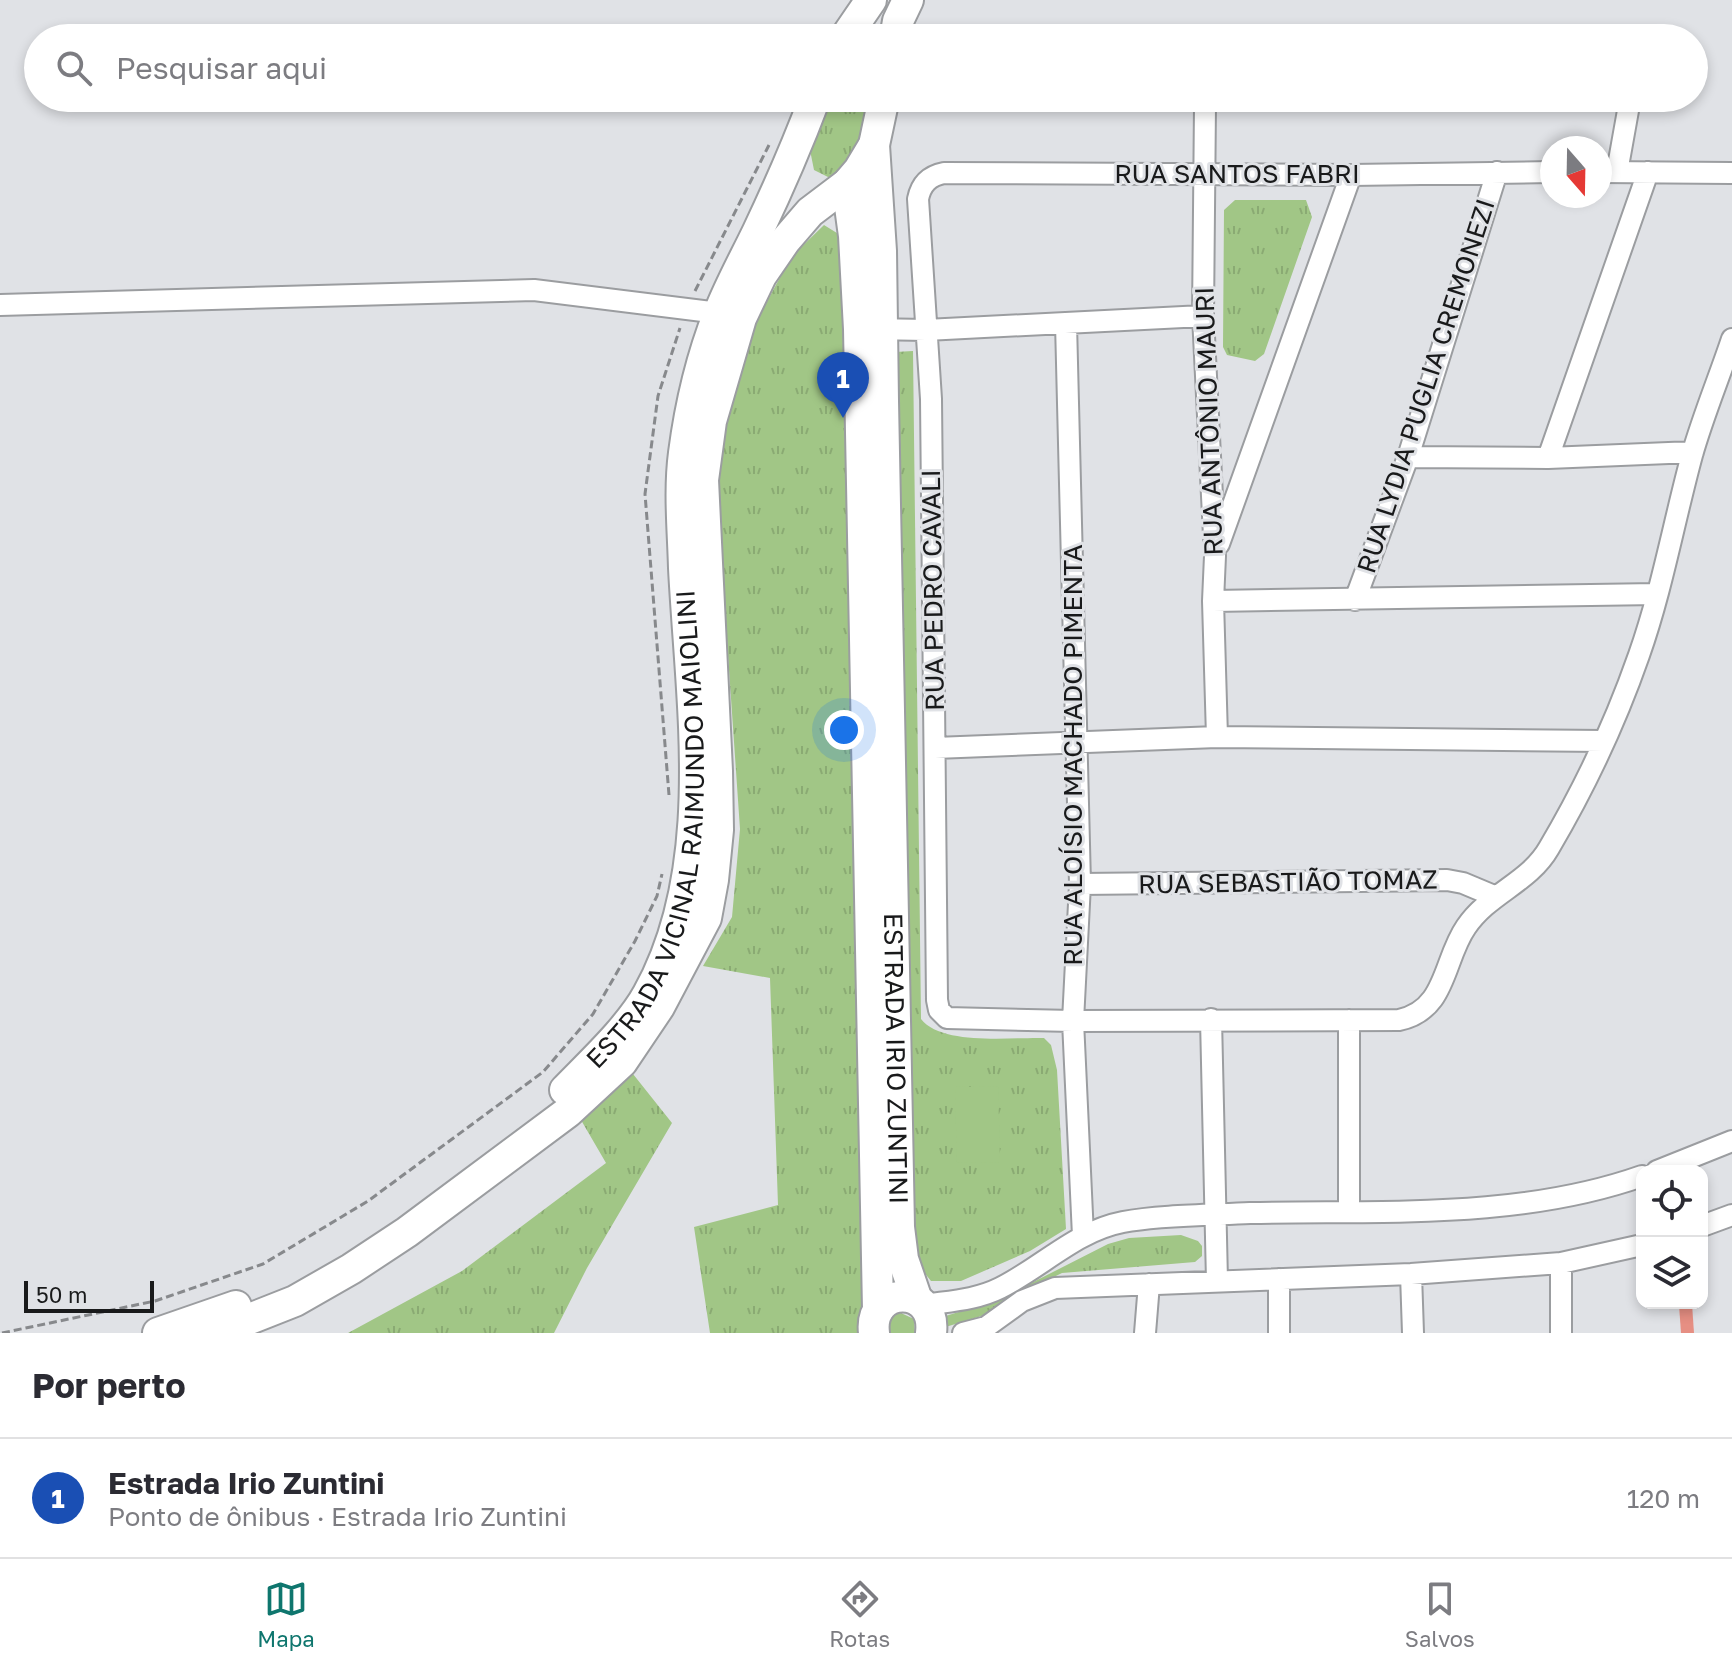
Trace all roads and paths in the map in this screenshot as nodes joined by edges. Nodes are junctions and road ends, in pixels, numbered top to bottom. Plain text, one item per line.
1 (871, 0) edge
2 (908, 0) edge
3 (855, 24) edge
4 (897, 24) edge
5 (810, 112) edge
6 (881, 112) edge
7 (1205, 112) edge
8 (1627, 112) edge
9 (772, 138) dead end
10 (874, 145) junction
11 (1612, 159) edge
12 (790, 163) junction
13 (1497, 172) junction
14 (1540, 172) edge
15 (1612, 172) edge
16 (1648, 172) junction
17 (1732, 173) edge
18 (1206, 174) junction
19 (1351, 175) junction
20 (925, 183) joint
21 (842, 188) junction
22 (0, 305) edge
23 (686, 308) junction
24 (719, 313) junction
25 (1203, 316) junction
26 (1066, 323) junction
27 (871, 329) junction
28 (926, 330) junction
29 (1732, 339) edge
30 (1693, 452) junction
31 (1408, 457) junction
32 (1548, 458) junction
33 (1215, 556) junction
34 (1657, 594) junction
35 (1355, 600) junction
36 (1213, 601) junction
37 (1217, 737) junction
38 (1604, 741) junction
39 (1076, 743) junction
40 (935, 748) junction
41 (669, 805) dead end
42 (662, 871) dead end
43 (1080, 884) junction
44 (1494, 896) junction
45 (1211, 1019) junction
46 (1349, 1020) junction
47 (1073, 1021) junction
48 (1732, 1141) edge
49 (1672, 1165) edge
50 (1636, 1185) edge
51 (1349, 1211) junction
52 (1217, 1214) junction
53 (1732, 1215) edge
54 (1708, 1224) edge
55 (1083, 1236) junction
56 (1636, 1246) edge
57 (1561, 1263) junction
58 (1411, 1274) junction
59 (1279, 1279) junction
60 (1217, 1281) junction
61 (1149, 1284) junction
62 (924, 1313) edge
63 (876, 1321) edge
64 (2, 1333) edge
65 (158, 1333) edge
66 (214, 1333) edge
67 (963, 1333) edge
68 (1145, 1333) edge
69 (1279, 1333) edge
70 (1413, 1333) edge
71 (1561, 1333) edge

1 - 3 main road
2 - 4 main road
5 - 12 main road, ESTRADA VICINAL RAIMUNDO MAIOLINI
6 - 10 main road
7 - 18 street, RUA ANTÔNIO MAURI
8 - 11 street
9 - 23 path
10 - 21 main road, ESTRADA VICINAL RAIMUNDO MAIOLINI
10 - 27 main road, ESTRADA IRIO ZUNTINI
12 - 21 main road
12 - 24 main road, ESTRADA VICINAL RAIMUNDO MAIOLINI
13 - 14 street, RUA SANTOS FABRI
13 - 19 street, RUA SANTOS FABRI
13 - 31 street, RUA LYDIA PUGLIA CREMONEZI
15 - 16 street
16 - 17 street
16 - 32 street
18 - 19 street, RUA SANTOS FABRI
18 - 20 street, RUA SANTOS FABRI
18 - 25 street, RUA ANTÔNIO MAURI
19 - 33 street
20 - 28 street, RUA PEDRO CAVALI
21 - 27 main road, ESTRADA IRIO ZUNTINI
21 - 66 main road, ESTRADA VICINAL RAIMUNDO MAIOLINI
22 - 23 street
23 - 24 street
23 - 41 path
24 - 65 main road, ESTRADA VICINAL RAIMUNDO MAIOLINI
25 - 26 street
25 - 33 street, RUA ANTÔNIO MAURI
26 - 28 street
26 - 39 street, RUA ALOÍSIO MACHADO PIMENTA
27 - 28 street
27 - 62 main road, ESTRADA IRIO ZUNTINI
27 - 63 main road, ESTRADA IRIO ZUNTINI
28 - 40 street, RUA PEDRO CAVALI
29 - 30 street
30 - 32 street
30 - 34 street
31 - 32 street
31 - 35 street, RUA LYDIA PUGLIA CREMONEZI
33 - 36 street, RUA ANTÔNIO MAURI
34 - 35 street
34 - 38 street
35 - 36 street
36 - 37 street, RUA ANTÔNIO MAURI
37 - 38 street
37 - 39 street
38 - 44 street
39 - 40 street
39 - 43 street, RUA ALOÍSIO MACHADO PIMENTA
40 - 47 street, RUA PEDRO CAVALI
42 - 64 path
43 - 44 street, RUA SEBASTIÃO TOMAZ
43 - 47 street, RUA ALOÍSIO MACHADO PIMENTA
44 - 46 street
45 - 46 street
45 - 47 street
45 - 52 street
46 - 51 street
47 - 55 street, RUA ALOÍSIO MACHADO PIMENTA
48 - 49 street
50 - 51 street
51 - 52 street
52 - 55 street
52 - 60 street
53 - 54 street
55 - 62 street
56 - 57 street
57 - 58 street
57 - 71 street
58 - 59 street
58 - 70 street
59 - 60 street
59 - 69 street
60 - 61 street
61 - 67 street
61 - 68 street
62 - 63 main road

